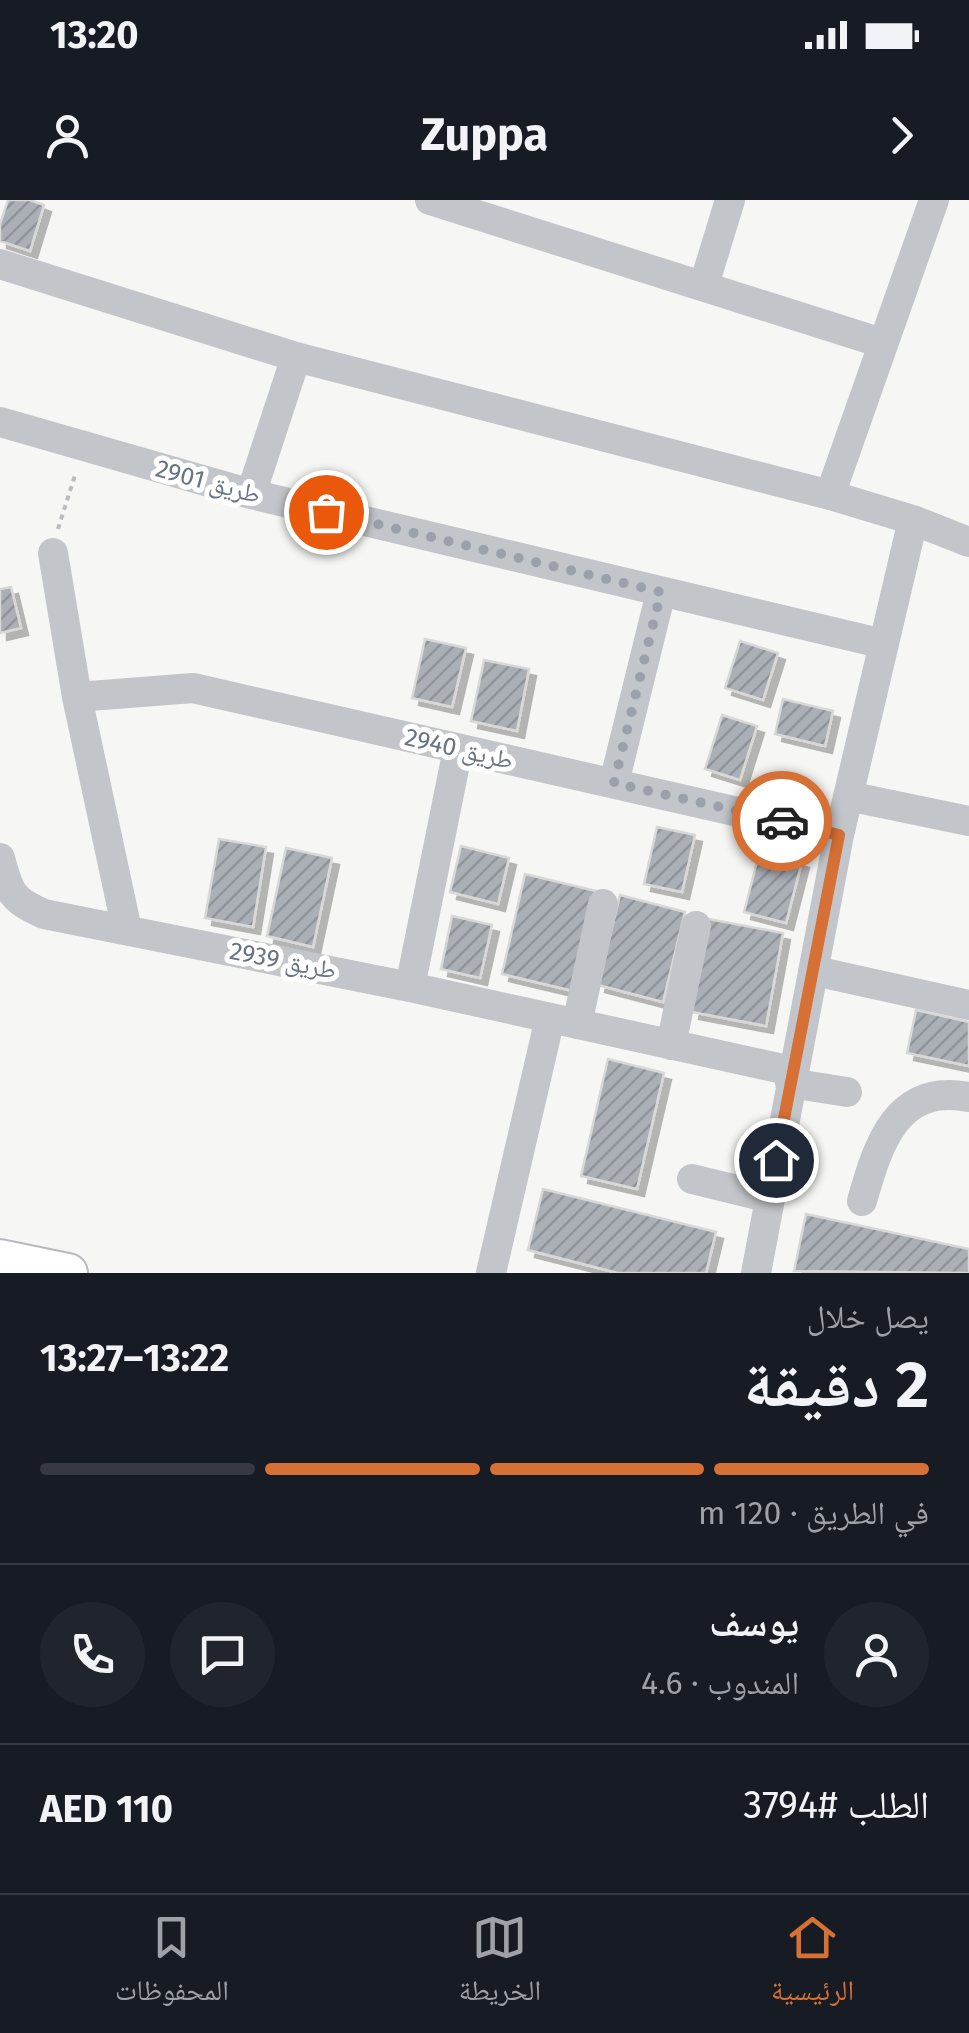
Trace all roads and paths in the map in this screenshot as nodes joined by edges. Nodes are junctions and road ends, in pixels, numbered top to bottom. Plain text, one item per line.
1 (430, 200) edge
2 (730, 200) edge
3 (934, 200) edge
4 (0, 264) edge
5 (704, 285) junction
6 (882, 343) junction
7 (296, 357) junction
8 (0, 422) edge
9 (84, 448) junction
10 (252, 494) junction
11 (830, 495) junction
12 (914, 520) junction
13 (966, 529) edge
14 (53, 553) joint
15 (661, 592) junction
16 (884, 644) junction
17 (77, 697) junction
18 (458, 749) junction
19 (614, 783) junction
20 (848, 796) junction
21 (969, 821) edge
22 (839, 835) junction
23 (0, 858) edge
24 (603, 904) dead end
25 (696, 926) dead end
26 (126, 930) junction
27 (814, 972) junction
28 (410, 987) junction
29 (969, 1005) edge
30 (564, 1021) junction
31 (671, 1045) junction
32 (791, 1077) junction
33 (847, 1092) dead end
34 (969, 1097) edge
35 (692, 1178) dead end
36 (770, 1198) junction
37 (862, 1202) dead end
38 (0, 1246) edge
39 (35, 1266) edge
40 (491, 1273) edge
41 (756, 1273) edge

1 - 5 street
2 - 5 street
3 - 6 street
4 - 7 street
5 - 6 street
6 - 11 street
7 - 10 street
7 - 11 street
8 - 9 street, طريق 2901
9 - 10 street, طريق 2901
9 - 14 path
10 - 15 street, طريق 2901
11 - 12 street
12 - 13 street
12 - 16 street
14 - 17 street
15 - 16 street, طريق 2901
15 - 19 street
16 - 20 street
17 - 18 street, طريق 2940
17 - 26 street
18 - 19 street, طريق 2940
18 - 28 street
19 - 22 street, طريق 2940
20 - 21 street
20 - 22 street
22 - 27 street
23 - 26 street, طريق 2939
24 - 30 street
25 - 31 street
26 - 28 street, طريق 2939
27 - 29 street
27 - 32 street
28 - 30 street, طريق 2939
30 - 31 street, طريق 2939
30 - 40 street
31 - 32 street, طريق 2939
32 - 33 street, طريق 2939
32 - 36 street
34 - 37 street
35 - 36 street
36 - 41 street
38 - 39 main road

